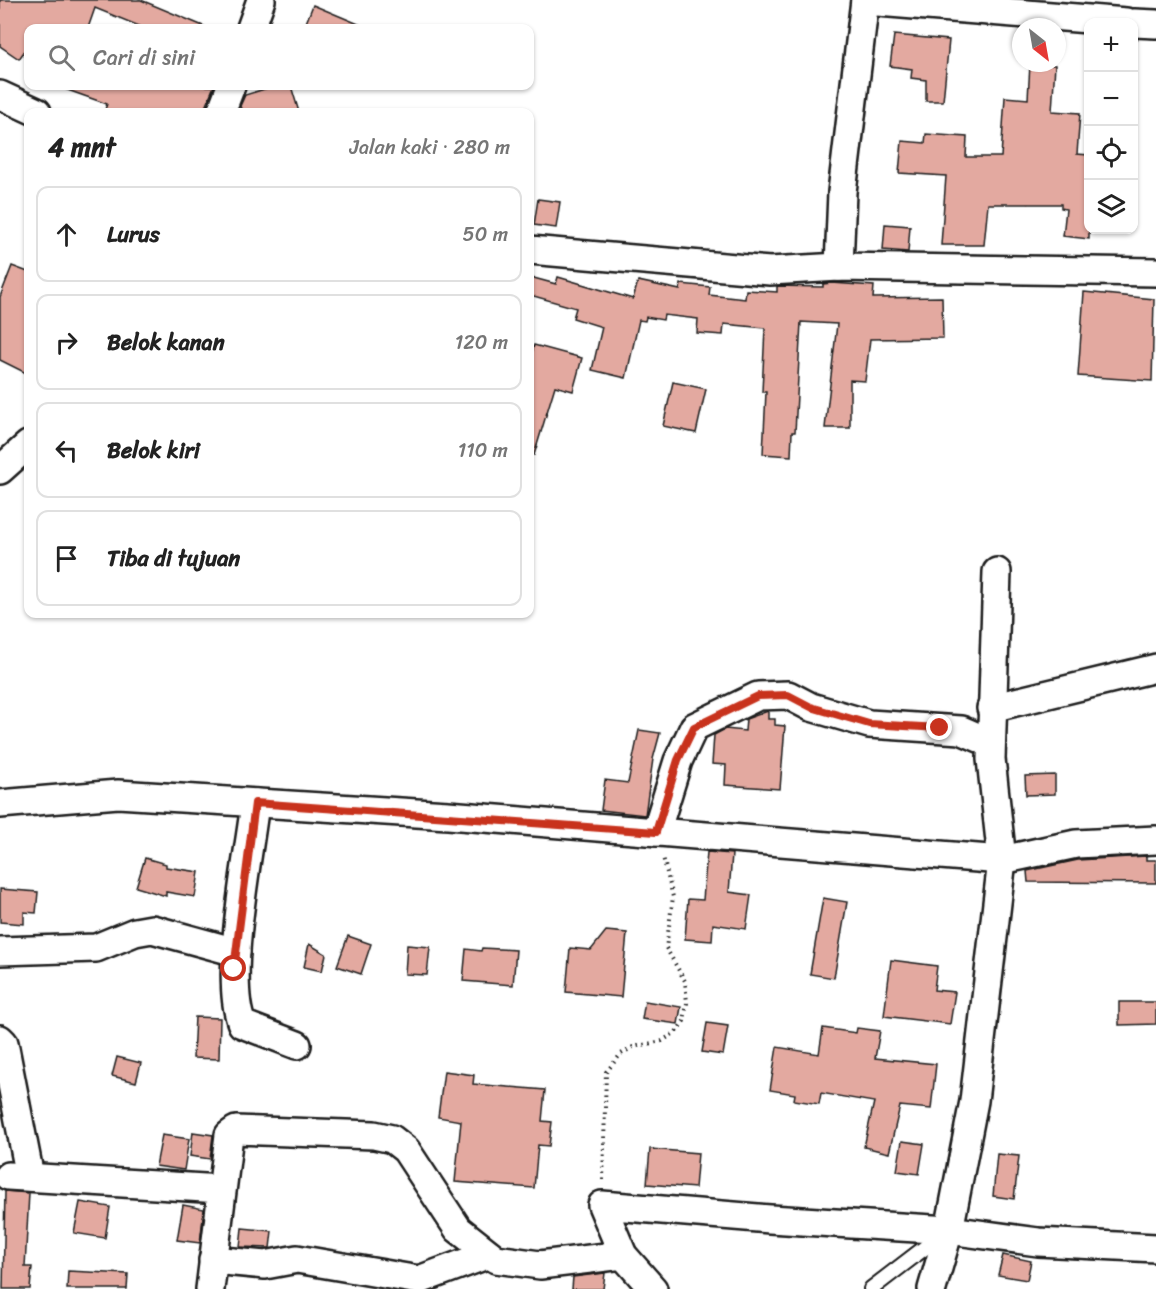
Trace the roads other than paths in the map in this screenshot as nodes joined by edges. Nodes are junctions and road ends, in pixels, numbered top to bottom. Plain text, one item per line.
1 (261, 0) edge
2 (865, 1) edge
3 (1084, 19) edge
4 (1138, 23) edge
5 (252, 24) edge
6 (1156, 24) edge
7 (229, 90) edge
8 (0, 95) edge
9 (28, 108) edge
10 (222, 108) edge
11 (534, 250) edge
12 (839, 267) junction
13 (1156, 272) edge
14 (24, 449) edge
15 (0, 470) edge
16 (997, 573) dead end
17 (1156, 668) edge
18 (992, 708) junction
19 (991, 743) junction
20 (255, 803) junction
21 (0, 804) edge
22 (656, 832) junction
23 (1156, 840) edge
24 (1002, 860) junction
25 (0, 951) edge
26 (236, 952) junction
27 (0, 1039) edge
28 (297, 1045) dead end
29 (220, 1190) junction
30 (949, 1230) junction
31 (1156, 1248) edge
32 (489, 1254) junction
33 (623, 1255) junction
34 (213, 1260) junction
35 (210, 1289) edge
36 (653, 1289) edge
37 (870, 1289) edge
38 (933, 1289) edge

1 - 5 street
2 - 3 street
2 - 12 street
4 - 6 street
7 - 10 street
8 - 9 street
11 - 12 street
12 - 13 street
14 - 15 street
16 - 18 street
17 - 18 street
18 - 19 street
19 - 22 street
19 - 24 street
20 - 21 street
20 - 22 street
20 - 26 street
22 - 24 street
23 - 24 street
24 - 30 street
25 - 26 street
26 - 28 street
27 - 29 street
29 - 32 street
29 - 34 street
30 - 31 street
30 - 33 street
30 - 37 lane
30 - 38 street
32 - 33 street
32 - 34 street
33 - 36 street
34 - 35 street

